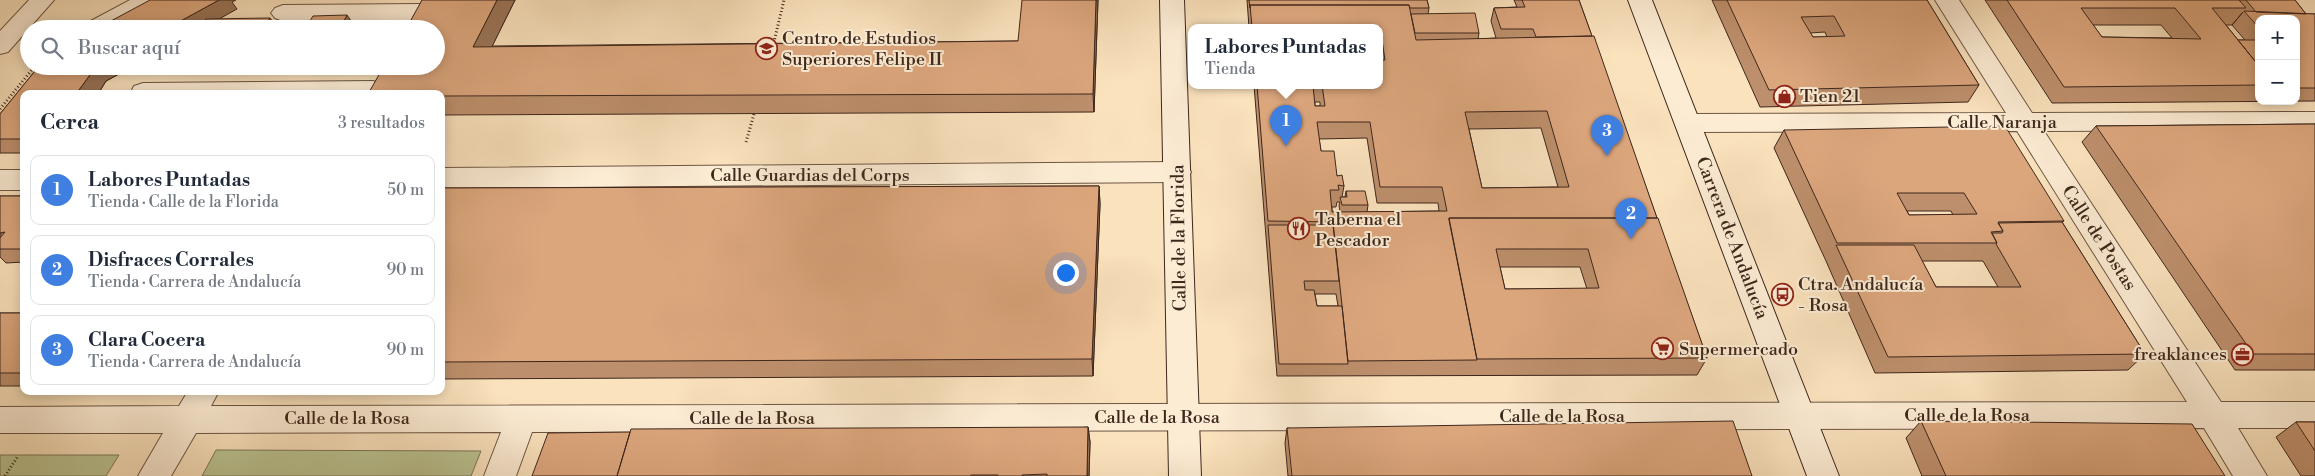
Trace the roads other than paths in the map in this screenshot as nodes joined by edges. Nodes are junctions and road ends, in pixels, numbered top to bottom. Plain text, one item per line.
1 (42, 0) edge
2 (148, 0) edge
3 (1172, 0) edge
4 (1640, 0) edge
5 (1947, 0) edge
6 (283, 13) dead end
7 (420, 13) edge
8 (24, 20) edge
9 (111, 20) edge
10 (20, 24) edge
11 (20, 42) edge
12 (2, 44) edge
13 (376, 86) edge
14 (221, 90) edge
15 (2025, 122) junction
16 (2315, 122) edge
17 (1688, 123) junction
18 (1178, 172) junction
19 (445, 178) edge
20 (0, 180) edge
21 (20, 180) edge
22 (202, 395) edge
23 (1799, 415) junction
24 (2212, 415) junction
25 (2315, 415) edge
26 (1183, 416) junction
27 (189, 418) junction
28 (522, 418) junction
29 (0, 420) edge
30 (154, 476) edge
31 (500, 476) edge
32 (1185, 476) edge
33 (1823, 476) edge
34 (2251, 476) edge

1 - 8 street
2 - 9 street
3 - 18 street, Calle de la Florida
4 - 17 street, Carrera de Andalucía
5 - 15 street, Calle de Postas
6 - 7 street
10 - 12 street
11 - 12 street
13 - 14 street
15 - 16 street, Calle Naranja
15 - 17 street, Calle Naranja
15 - 24 street, Calle de Postas
17 - 23 street, Carrera de Andalucía
18 - 19 street, Calle Guardias del Corps
18 - 26 street, Calle de la Florida
20 - 21 street
22 - 27 street
23 - 24 street, Calle de la Rosa
23 - 26 street, Calle de la Rosa
23 - 33 street, Carrera de Andalucía
24 - 25 street, Calle de la Rosa
24 - 34 street, Calle de Postas
26 - 28 street, Calle de la Rosa
26 - 32 street, Calle de la Florida
27 - 28 street, Calle de la Rosa
27 - 29 street, Calle de la Rosa
27 - 30 street
28 - 31 street

